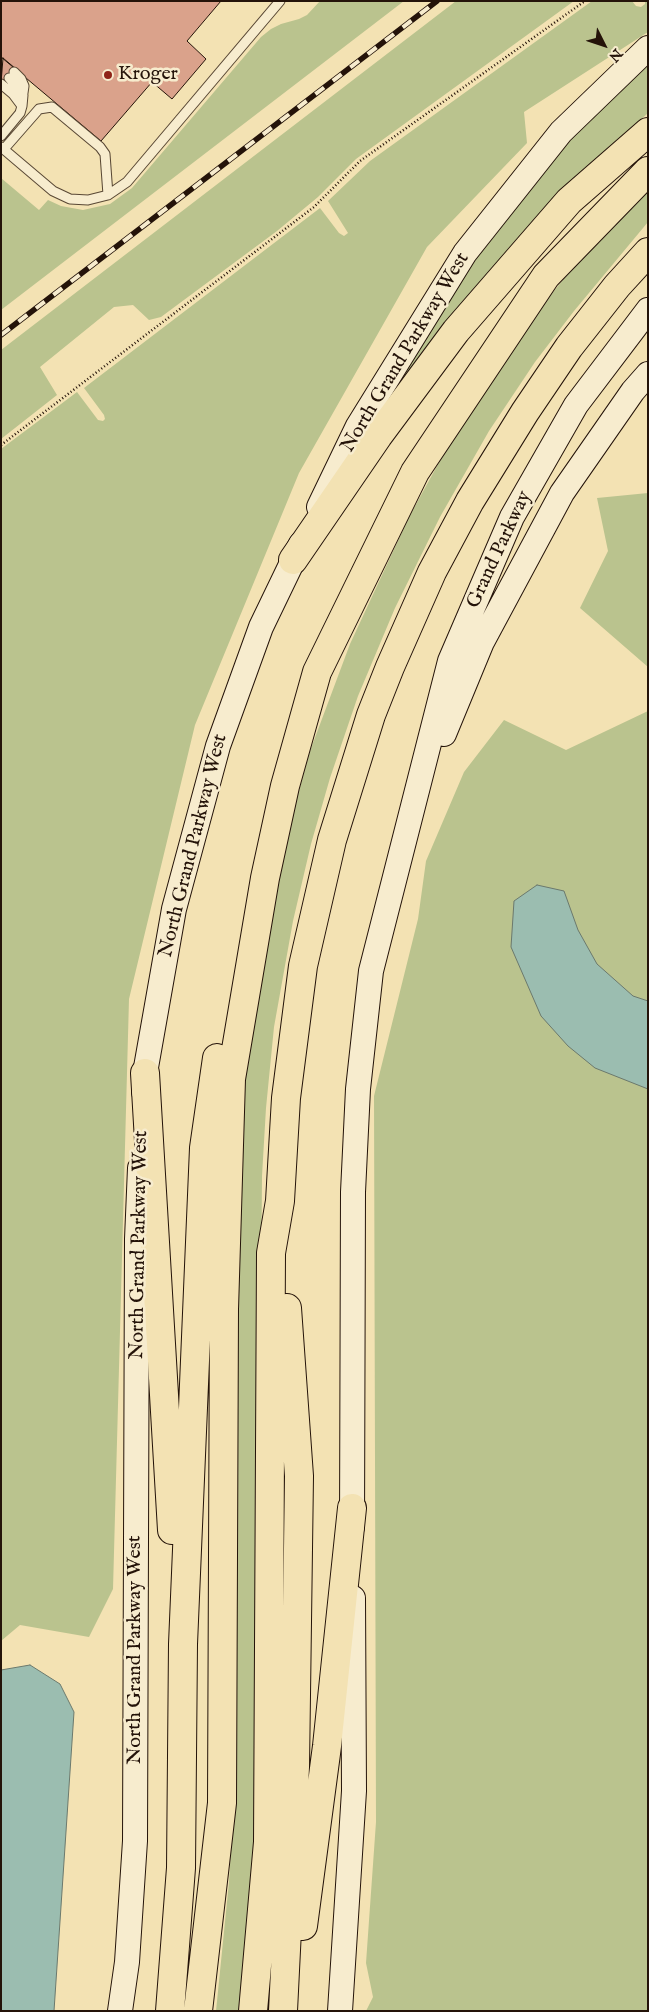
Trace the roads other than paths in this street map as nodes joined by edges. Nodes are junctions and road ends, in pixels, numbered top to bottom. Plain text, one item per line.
1 (280, 1) edge
2 (648, 48) edge
3 (12, 75) dead end
4 (1, 84) edge
5 (22, 106) junction
6 (648, 132) edge
7 (1, 136) edge
8 (2, 148) edge
9 (648, 171) edge
10 (108, 195) junction
11 (648, 252) edge
12 (648, 310) edge
13 (648, 374) edge
14 (293, 560) junction
15 (411, 817) junction
16 (265, 878) junction
17 (145, 1073) junction
18 (280, 1201) junction
19 (352, 1508) junction
20 (183, 1644) junction
21 (120, 2011) edge
22 (170, 2011) edge
23 (198, 2011) edge
24 (253, 2011) edge
25 (285, 2011) edge
26 (340, 2011) edge

1 - 10 lane
2 - 14 main road, North Grand Parkway West
3 - 5 lane
4 - 5 lane
5 - 7 lane
6 - 14 highway
8 - 10 lane
8 - 10 lane
9 - 16 highway
11 - 18 highway
12 - 15 main road, Grand Parkway
13 - 15 main road
14 - 17 main road, North Grand Parkway West
15 - 19 main road
16 - 20 highway
16 - 23 highway
17 - 20 highway
17 - 21 main road, North Grand Parkway West
18 - 24 highway
18 - 25 highway
19 - 25 highway
19 - 26 main road
20 - 22 highway

